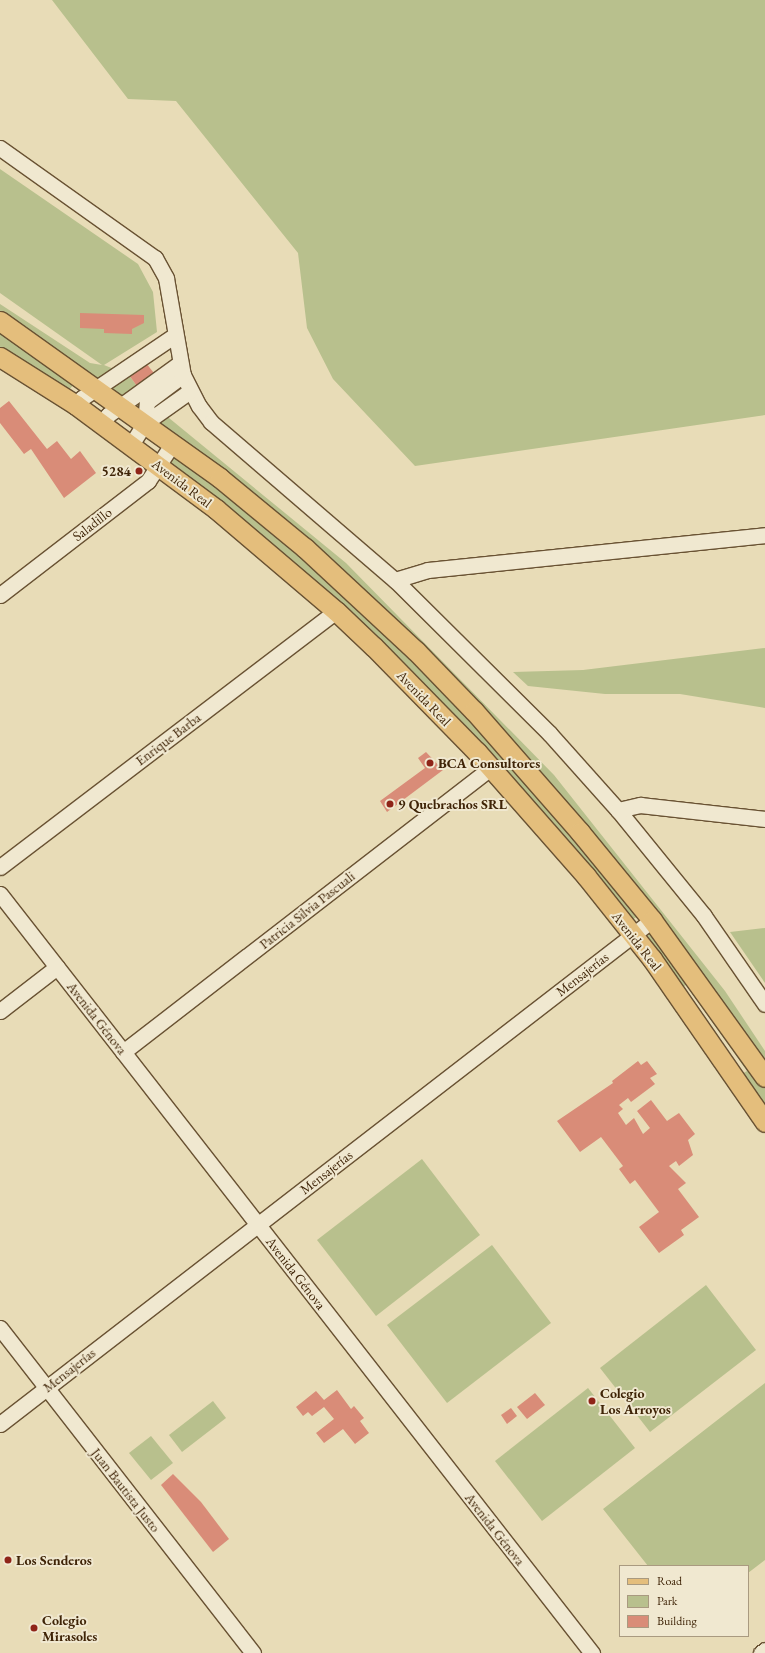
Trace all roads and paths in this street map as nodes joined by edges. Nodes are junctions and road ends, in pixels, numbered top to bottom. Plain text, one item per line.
1 (0, 148) edge
2 (0, 321) edge
3 (175, 335) junction
4 (0, 357) edge
5 (182, 369) junction
6 (95, 388) junction
7 (190, 391) junction
8 (76, 405) junction
9 (120, 406) junction
10 (145, 423) junction
11 (102, 424) junction
12 (172, 443) junction
13 (131, 445) junction
14 (159, 466) junction
15 (765, 535) edge
16 (395, 580) junction
17 (0, 595) edge
18 (336, 610) junction
19 (491, 768) junction
20 (618, 810) junction
21 (765, 819) edge
22 (0, 867) edge
23 (0, 894) edge
24 (652, 920) junction
25 (632, 935) junction
26 (56, 967) junction
27 (765, 1004) edge
28 (0, 1011) edge
29 (123, 1052) junction
30 (765, 1076) edge
31 (765, 1122) edge
32 (258, 1224) junction
33 (0, 1328) edge
34 (47, 1388) junction
35 (0, 1424) edge
36 (765, 1650) edge
37 (253, 1653) edge
38 (592, 1653) edge
39 (761, 1653) edge

1 - 3 street
2 - 6 main road, Avenida Real
3 - 5 street
3 - 6 street
4 - 8 main road, Avenida Real
5 - 7 street
5 - 9 street
5 - 10 street
6 - 8 street
6 - 9 main road, Avenida Real
7 - 10 street
7 - 16 street
8 - 11 main road, Avenida Real
9 - 10 main road, Avenida Real
9 - 11 street
10 - 12 main road, Avenida Real
10 - 13 street
11 - 13 main road, Avenida Real
12 - 14 street, Saladillo
12 - 24 main road, Avenida Real
13 - 14 main road, Avenida Real
14 - 17 street, Saladillo
14 - 18 main road, Avenida Real
15 - 16 street
16 - 20 street
18 - 19 main road, Avenida Real
18 - 22 street, Enrique Barba
19 - 25 main road, Avenida Real
19 - 29 street, Patricia Silvia Pascuali
20 - 21 street
20 - 27 street
23 - 26 street, Avenida Génova
24 - 25 street, Mensajerías
24 - 30 main road, Avenida Real
25 - 31 main road, Avenida Real
25 - 32 street, Mensajerías
26 - 28 street
26 - 29 street, Avenida Génova
29 - 32 street, Avenida Génova
32 - 34 street, Mensajerías
32 - 38 street, Avenida Génova
33 - 34 street, Juan Bautista Justo
34 - 35 street, Mensajerías
34 - 37 street, Juan Bautista Justo
36 - 39 street

